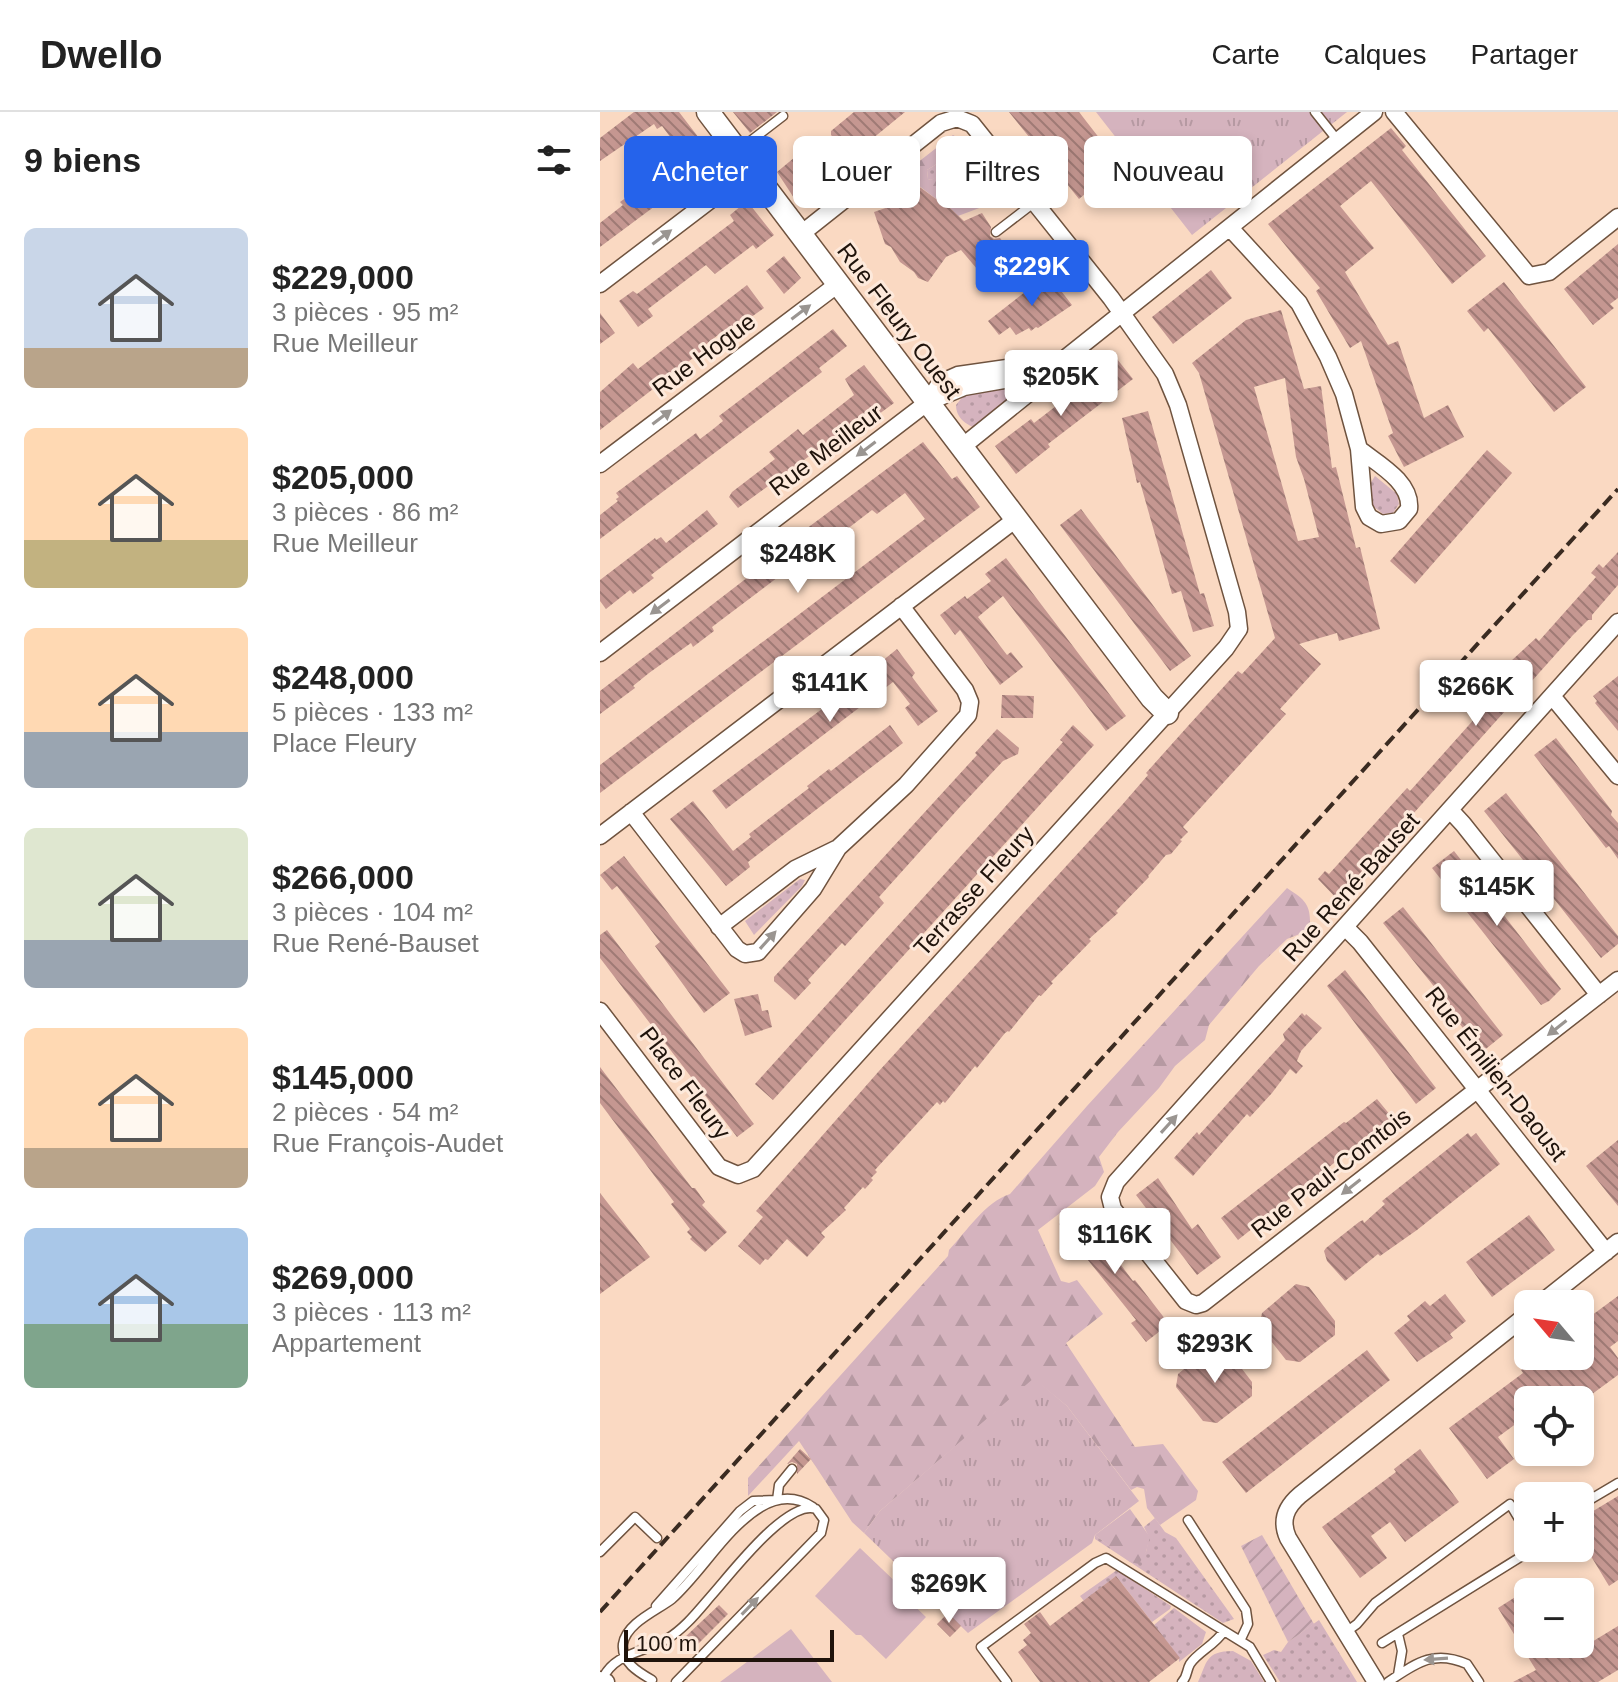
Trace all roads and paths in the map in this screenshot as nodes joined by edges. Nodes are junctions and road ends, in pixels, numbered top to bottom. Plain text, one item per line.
1 (708, 112) edge
2 (1315, 112) edge
3 (1374, 112) edge
4 (1394, 112) edge
5 (783, 116) dead end
6 (726, 136) edge
7 (765, 136) edge
8 (982, 136) edge
9 (1338, 141) junction
10 (777, 203) edge
11 (688, 208) edge
12 (1027, 208) edge
13 (1040, 208) edge
14 (1618, 217) edge
15 (1231, 229) junction
16 (996, 232) dead end
17 (801, 234) junction
18 (600, 284) edge
19 (838, 284) junction
20 (1122, 314) junction
21 (1062, 361) junction
22 (928, 402) junction
23 (962, 447) junction
24 (1359, 449) dead end
25 (600, 464) edge
26 (1016, 519) junction
27 (901, 606) junction
28 (1618, 622) edge
29 (600, 653) edge
30 (1552, 696) junction
31 (1167, 713) junction
32 (1618, 776) edge
33 (1451, 811) junction
34 (631, 812) junction
35 (600, 836) edge
36 (838, 848) junction
37 (719, 927) junction
38 (1346, 928) junction
39 (1618, 980) edge
40 (1599, 995) junction
41 (600, 1011) edge
42 (1477, 1090) junction
43 (738, 1175) joint
44 (1116, 1182) joint
45 (1612, 1247) edge
46 (1558, 1290) edge
47 (1514, 1325) edge
48 (792, 1469) dead end
49 (1618, 1483) edge
50 (1594, 1497) edge
51 (777, 1500) junction
52 (814, 1507) junction
53 (1514, 1511) edge
54 (1188, 1520) dead end
55 (657, 1538) dead end
56 (600, 1552) edge
57 (1514, 1561) edge
58 (1224, 1631) junction
59 (1345, 1633) junction
60 (1398, 1634) junction
61 (1240, 1641) junction
62 (1382, 1643) dead end
63 (625, 1656) junction
64 (1398, 1675) junction
65 (652, 1680) dead end
66 (603, 1681) edge
67 (676, 1682) edge
68 (1007, 1682) edge
69 (1182, 1682) edge
70 (1271, 1682) edge
71 (1376, 1682) edge
72 (1388, 1682) edge
73 (1479, 1682) edge

1 - 6 street, Rue Fleury Ouest
2 - 9 lane
3 - 9 street, Rue Meilleur
4 - 14 street
5 - 7 lane
8 - 17 street
9 - 15 street, Rue Meilleur
10 - 17 street, Rue Fleury Ouest
18 -> 11 street
12 - 16 lane
13 - 20 street
15 - 20 street, Rue Meilleur
15 - 24 street
17 - 19 street, Rue Fleury Ouest
19 - 22 street, Rue Fleury Ouest
25 -> 19 street, Rue Hogue
20 - 21 street, Rue Meilleur
20 - 31 street, Terrasse Fleury
21 - 22 street, Rue Meilleur
21 - 23 street, Rue Meilleur
22 - 23 street, Rue Fleury Ouest
22 -> 29 street, Rue Meilleur
23 - 26 street, Rue Fleury Ouest
26 - 27 street
26 - 31 street, Rue Fleury Ouest
27 - 34 street
27 - 36 street
28 - 30 street, Rue René-Bauset
30 - 32 street
30 - 33 street, Rue René-Bauset
31 - 43 street, Terrasse Fleury
33 - 38 street, Rue René-Bauset
33 - 40 street
34 - 35 street
34 - 37 street
36 - 37 street
37 -> 36 street
38 - 42 street, Rue Émilien-Daoust
44 -> 38 street, Rue René-Bauset
39 - 40 street, Rue Paul-Comtois
40 -> 42 street, Rue Paul-Comtois
41 - 43 street, Place Fleury
42 -> 44 street, Rue Paul-Comtois
42 - 45 street, Rue Émilien-Daoust
45 - 46 street
47 - 59 street
48 - 51 lane
49 - 50 lane
51 - 52 lane
51 - 63 lane
52 - 63 lane
67 -> 52 lane
53 - 59 lane
54 - 61 lane
55 - 56 lane
57 - 60 lane
58 - 61 lane
58 - 68 lane
58 - 69 lane
59 - 71 street
60 - 62 lane
60 - 64 lane
61 - 70 lane
63 - 65 lane
63 - 66 lane
64 - 72 lane
73 -> 64 lane

